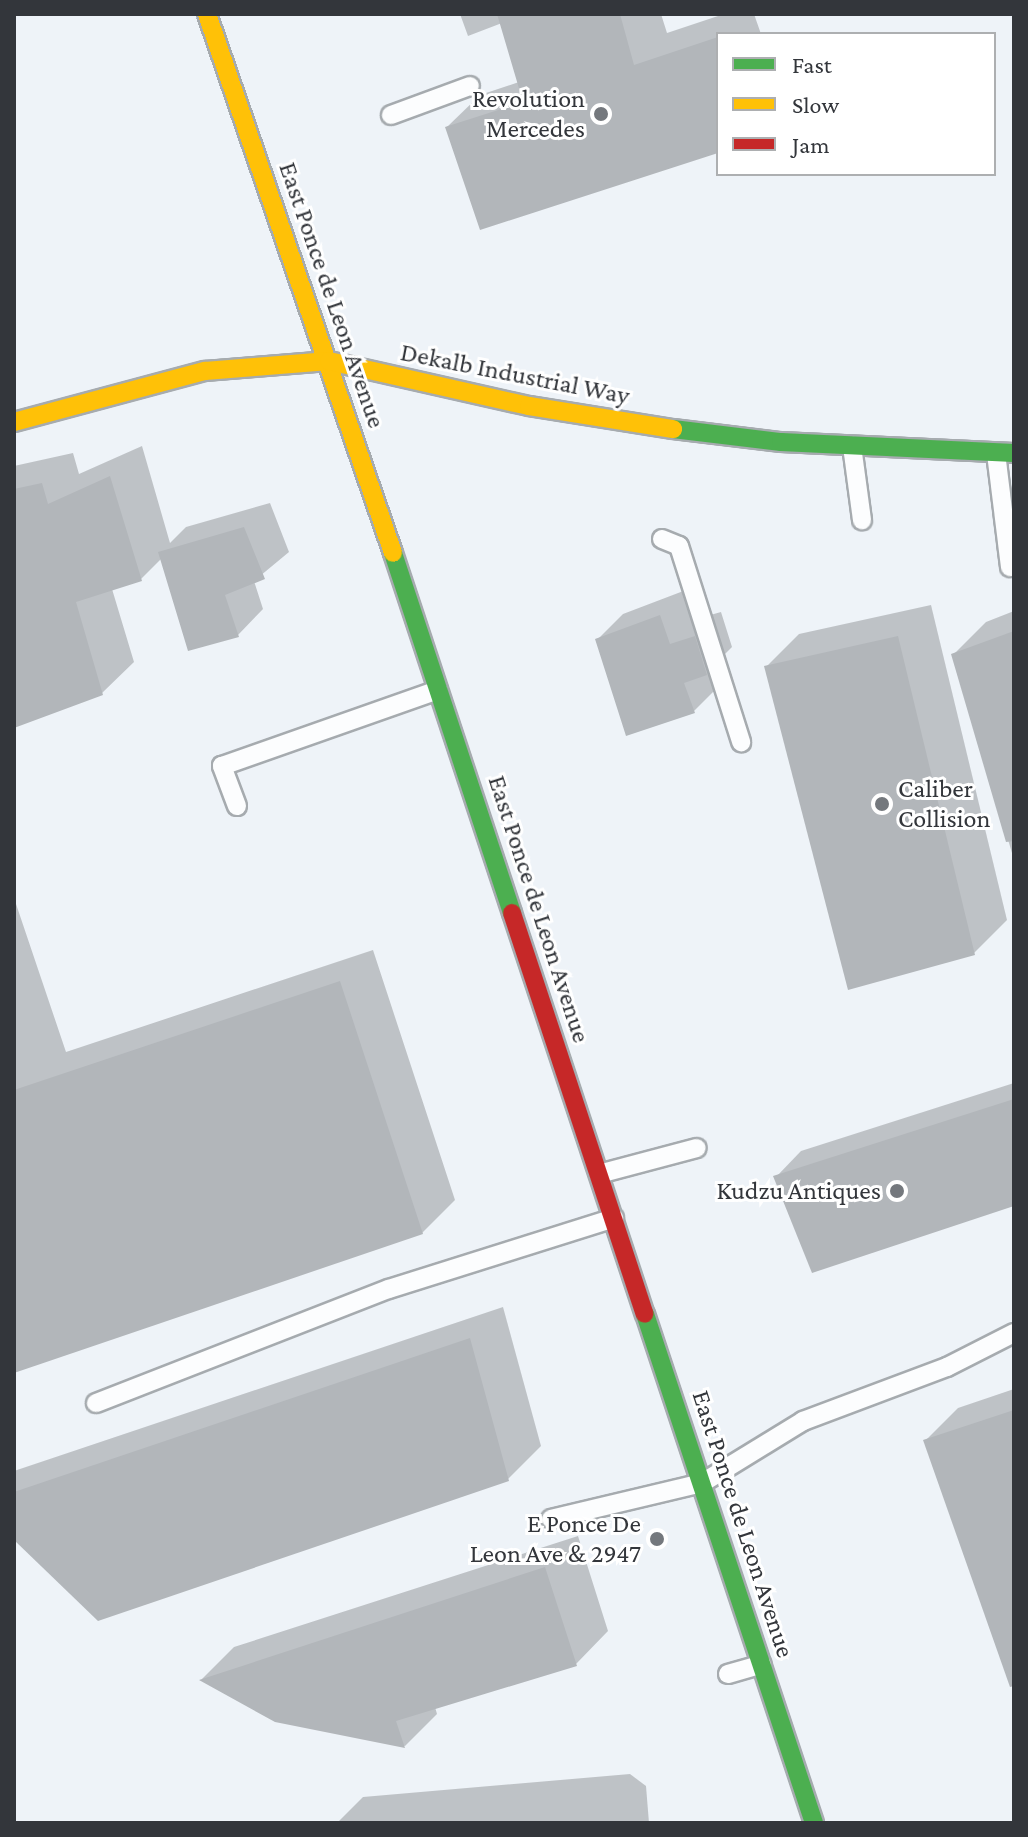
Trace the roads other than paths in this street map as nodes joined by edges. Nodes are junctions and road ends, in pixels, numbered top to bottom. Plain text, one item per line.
1 (207, 14) edge
2 (470, 86) dead end
3 (391, 115) dead end
4 (329, 361) junction
5 (14, 422) edge
6 (852, 446) junction
7 (1005, 453) edge
8 (862, 520) dead end
9 (662, 539) dead end
10 (1010, 567) dead end
11 (438, 690) junction
12 (741, 742) dead end
13 (237, 806) dead end
14 (697, 1148) dead end
15 (599, 1174) junction
16 (614, 1218) junction
17 (1014, 1333) edge
18 (96, 1403) dead end
19 (702, 1483) junction
20 (551, 1519) dead end
21 (762, 1664) junction
22 (728, 1674) dead end
23 (810, 1822) edge

1 - 4 main road, East Ponce de Leon Avenue
2 - 3 lane
4 - 5 main road, Dekalb Industrial Way
4 - 6 main road, Dekalb Industrial Way
4 - 11 main road, East Ponce de Leon Avenue
6 - 7 main road, Dekalb Industrial Way
6 - 8 lane
7 - 10 lane
9 - 12 lane
11 - 13 lane
11 - 15 main road, East Ponce de Leon Avenue
14 - 15 lane
15 - 16 main road, East Ponce de Leon Avenue
16 - 18 lane
16 - 19 main road, East Ponce de Leon Avenue
17 - 19 lane
19 - 20 lane
19 - 21 main road, East Ponce de Leon Avenue
21 - 22 lane
21 - 23 main road, East Ponce de Leon Avenue

